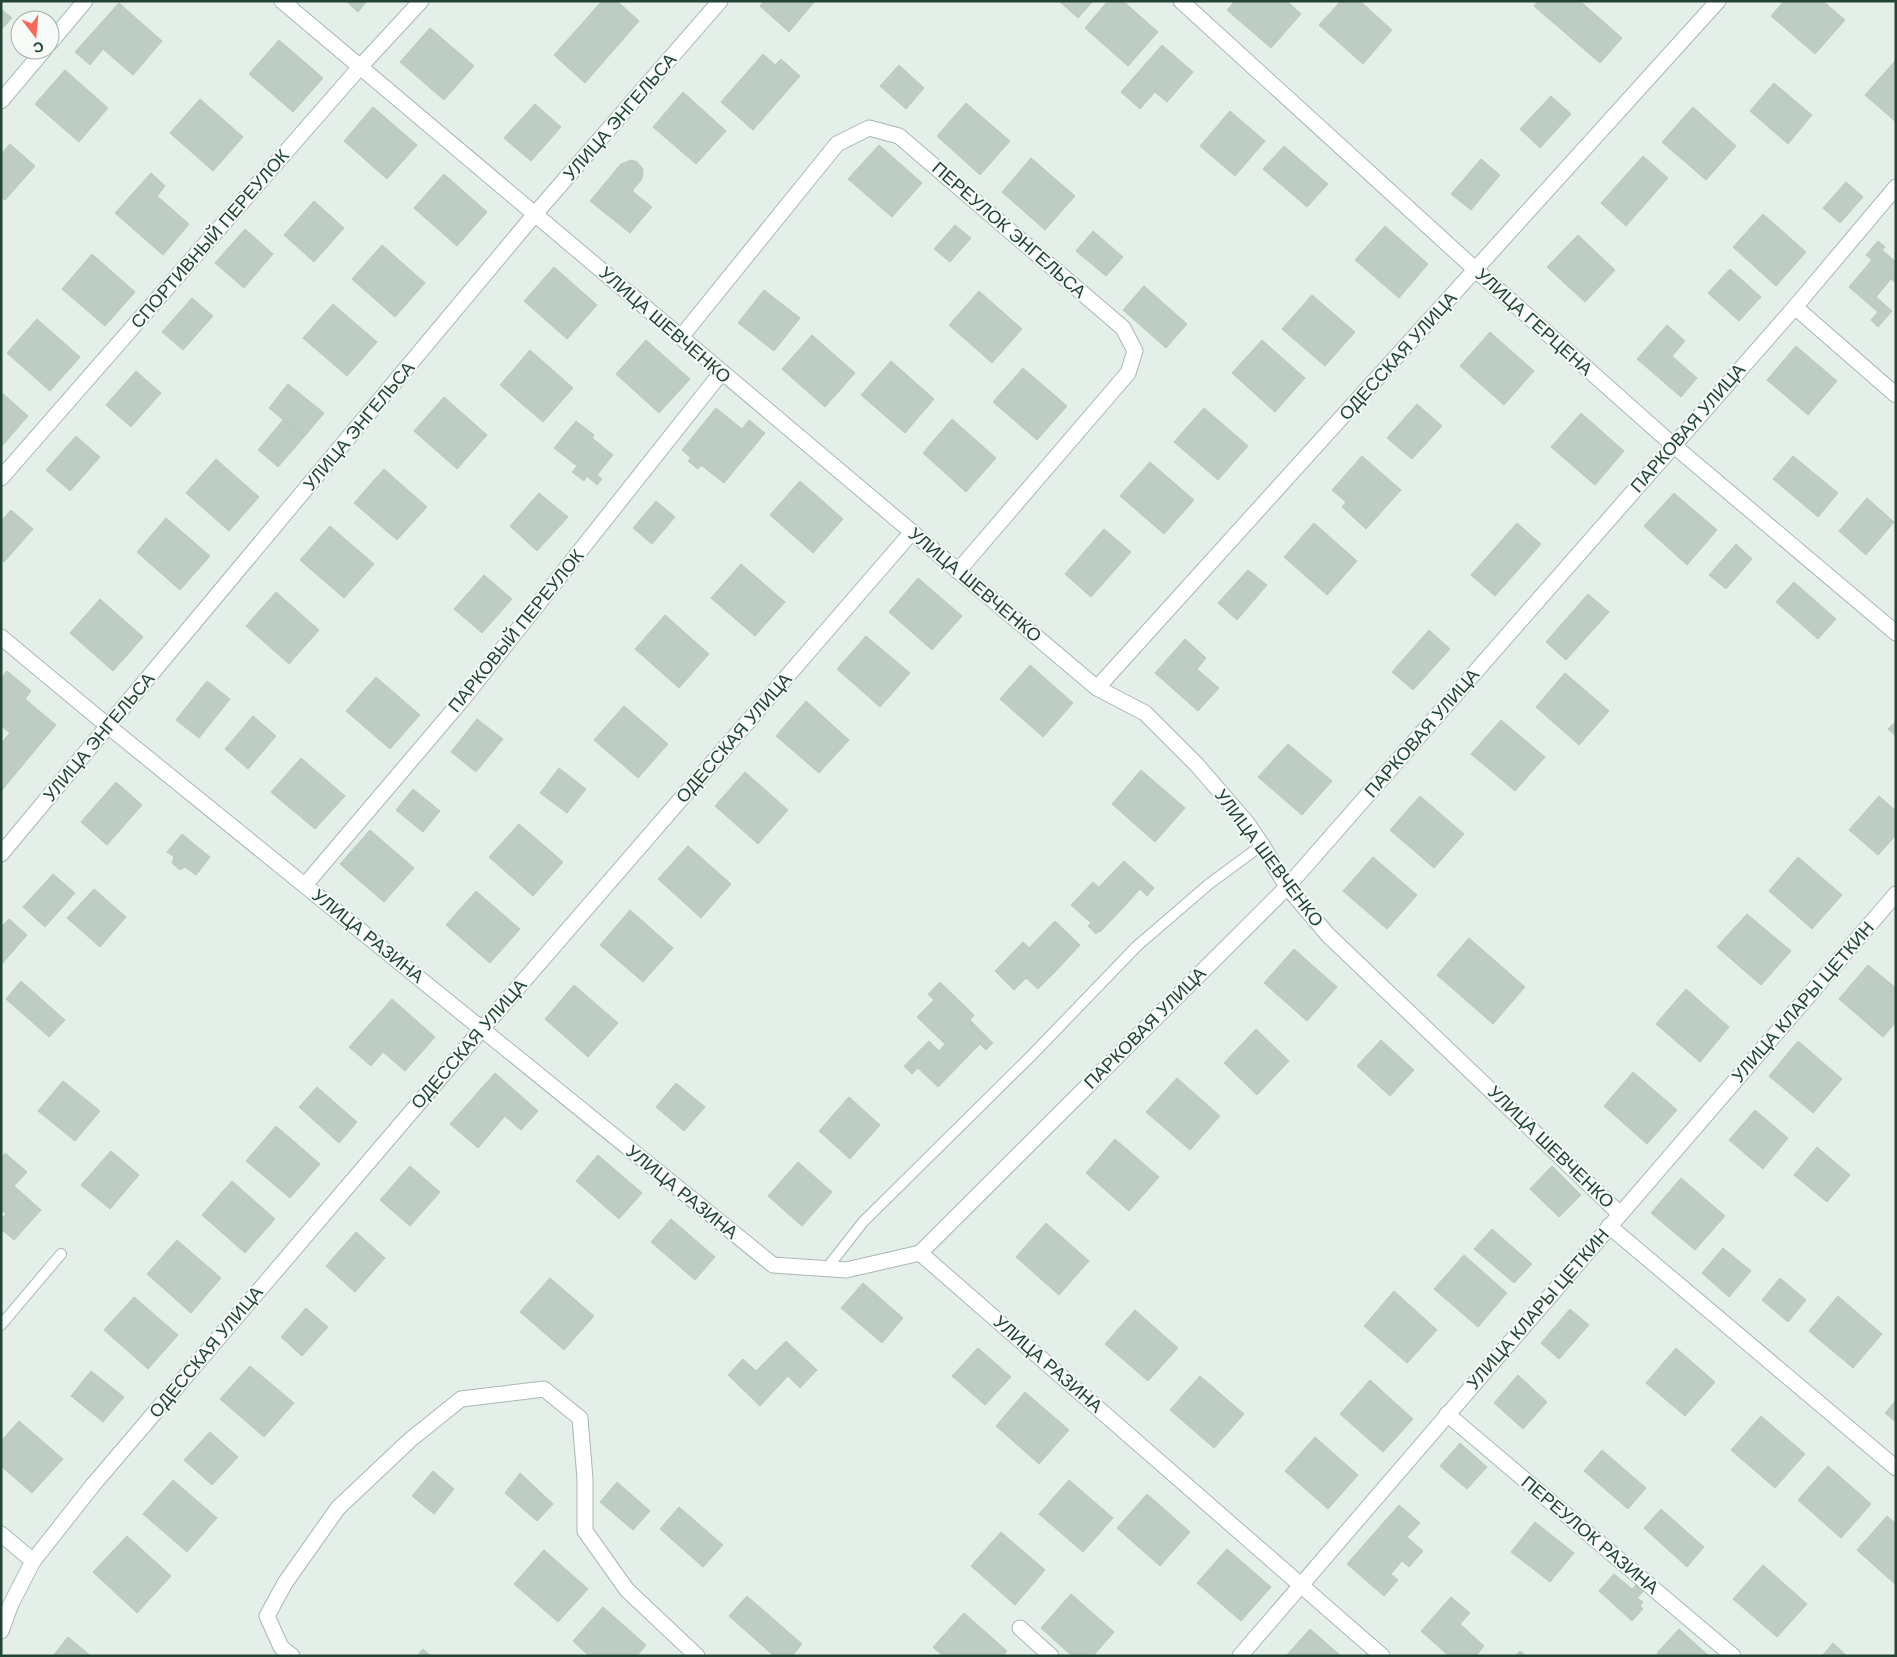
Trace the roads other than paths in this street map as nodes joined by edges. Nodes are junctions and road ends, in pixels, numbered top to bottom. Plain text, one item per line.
1 (85, 1) edge
2 (282, 1) edge
3 (420, 1) edge
4 (720, 1) edge
5 (1181, 1) edge
6 (1718, 1) edge
7 (60, 31) edge
8 (36, 60) edge
9 (360, 67) junction
10 (1, 101) edge
11 (1896, 187) edge
12 (536, 214) junction
13 (1476, 270) junction
14 (1794, 307) junction
15 (681, 337) junction
16 (722, 373) junction
17 (1896, 395) edge
18 (1674, 445) junction
19 (1, 478) edge
20 (912, 532) junction
21 (958, 571) junction
22 (1896, 633) edge
23 (1, 637) edge
24 (1097, 688) junction
25 (108, 726) junction
26 (1262, 846) junction
27 (1, 854) edge
28 (305, 885) junction
29 (1287, 887) junction
30 (1896, 894) edge
31 (482, 1029) junction
32 (1620, 1214) junction
33 (1609, 1226) junction
34 (920, 1253) junction
35 (62, 1254) dead end
36 (827, 1268) junction
37 (1, 1325) edge
38 (1447, 1414) junction
39 (1896, 1468) edge
40 (1, 1534) edge
41 (33, 1561) junction
42 (1300, 1584) junction
43 (1020, 1628) dead end
44 (1, 1631) edge
45 (292, 1656) edge
46 (696, 1656) edge
47 (1050, 1656) edge
48 (1240, 1656) edge
49 (1382, 1656) edge
50 (1734, 1656) edge

1 - 7 street
2 - 9 street, УЛИЦА ШЕВЧЕНКО
3 - 9 street, СПОРТИВНЫЙ ПЕРЕУЛОК
4 - 12 street, УЛИЦА ЭНГЕЛЬСА
5 - 13 street, УЛИЦА ГЕРЦЕНА
6 - 13 street, ОДЕССКАЯ УЛИЦА
8 - 10 street
9 - 12 street, УЛИЦА ШЕВЧЕНКО
9 - 19 street, СПОРТИВНЫЙ ПЕРЕУЛОК
11 - 14 street, ПАРКОВАЯ УЛИЦА
12 - 15 street, УЛИЦА ШЕВЧЕНКО
12 - 25 street, УЛИЦА ЭНГЕЛЬСА
13 - 18 street, УЛИЦА ГЕРЦЕНА
13 - 24 street, ОДЕССКАЯ УЛИЦА
14 - 17 street
14 - 18 street, ПАРКОВАЯ УЛИЦА
15 - 16 street, УЛИЦА ШЕВЧЕНКО
15 - 21 street, ПЕРЕУЛОК ЭНГЕЛЬСА
16 - 20 street, УЛИЦА ШЕВЧЕНКО
16 - 28 street, ПАРКОВЫЙ ПЕРЕУЛОК
18 - 22 street, УЛИЦА ГЕРЦЕНА
18 - 29 street, ПАРКОВАЯ УЛИЦА
20 - 21 street, УЛИЦА ШЕВЧЕНКО
20 - 31 street, ОДЕССКАЯ УЛИЦА
21 - 24 street, УЛИЦА ШЕВЧЕНКО
23 - 25 street, УЛИЦА РАЗИНА
24 - 26 street, УЛИЦА ШЕВЧЕНКО
25 - 27 street, УЛИЦА ЭНГЕЛЬСА
25 - 28 street, УЛИЦА РАЗИНА
26 - 29 street, УЛИЦА ШЕВЧЕНКО
26 - 36 lane
28 - 31 street, УЛИЦА РАЗИНА
29 - 32 street, УЛИЦА ШЕВЧЕНКО
29 - 34 street, ПАРКОВАЯ УЛИЦА
30 - 32 street, УЛИЦА КЛАРЫ ЦЕТКИН
31 - 36 street, УЛИЦА РАЗИНА
31 - 41 street, ОДЕССКАЯ УЛИЦА
32 - 33 street, УЛИЦА КЛАРЫ ЦЕТКИН
33 - 38 street, УЛИЦА КЛАРЫ ЦЕТКИН
33 - 39 street
34 - 36 street, УЛИЦА РАЗИНА
34 - 42 street, УЛИЦА РАЗИНА
35 - 37 lane
38 - 42 street, УЛИЦА КЛАРЫ ЦЕТКИН
38 - 50 street, ПЕРЕУЛОК РАЗИНА
40 - 41 street
41 - 44 street, ОДЕССКАЯ УЛИЦА
42 - 48 street, УЛИЦА КЛАРЫ ЦЕТКИН
42 - 49 street, УЛИЦА РАЗИНА
43 - 47 street
45 - 46 street

